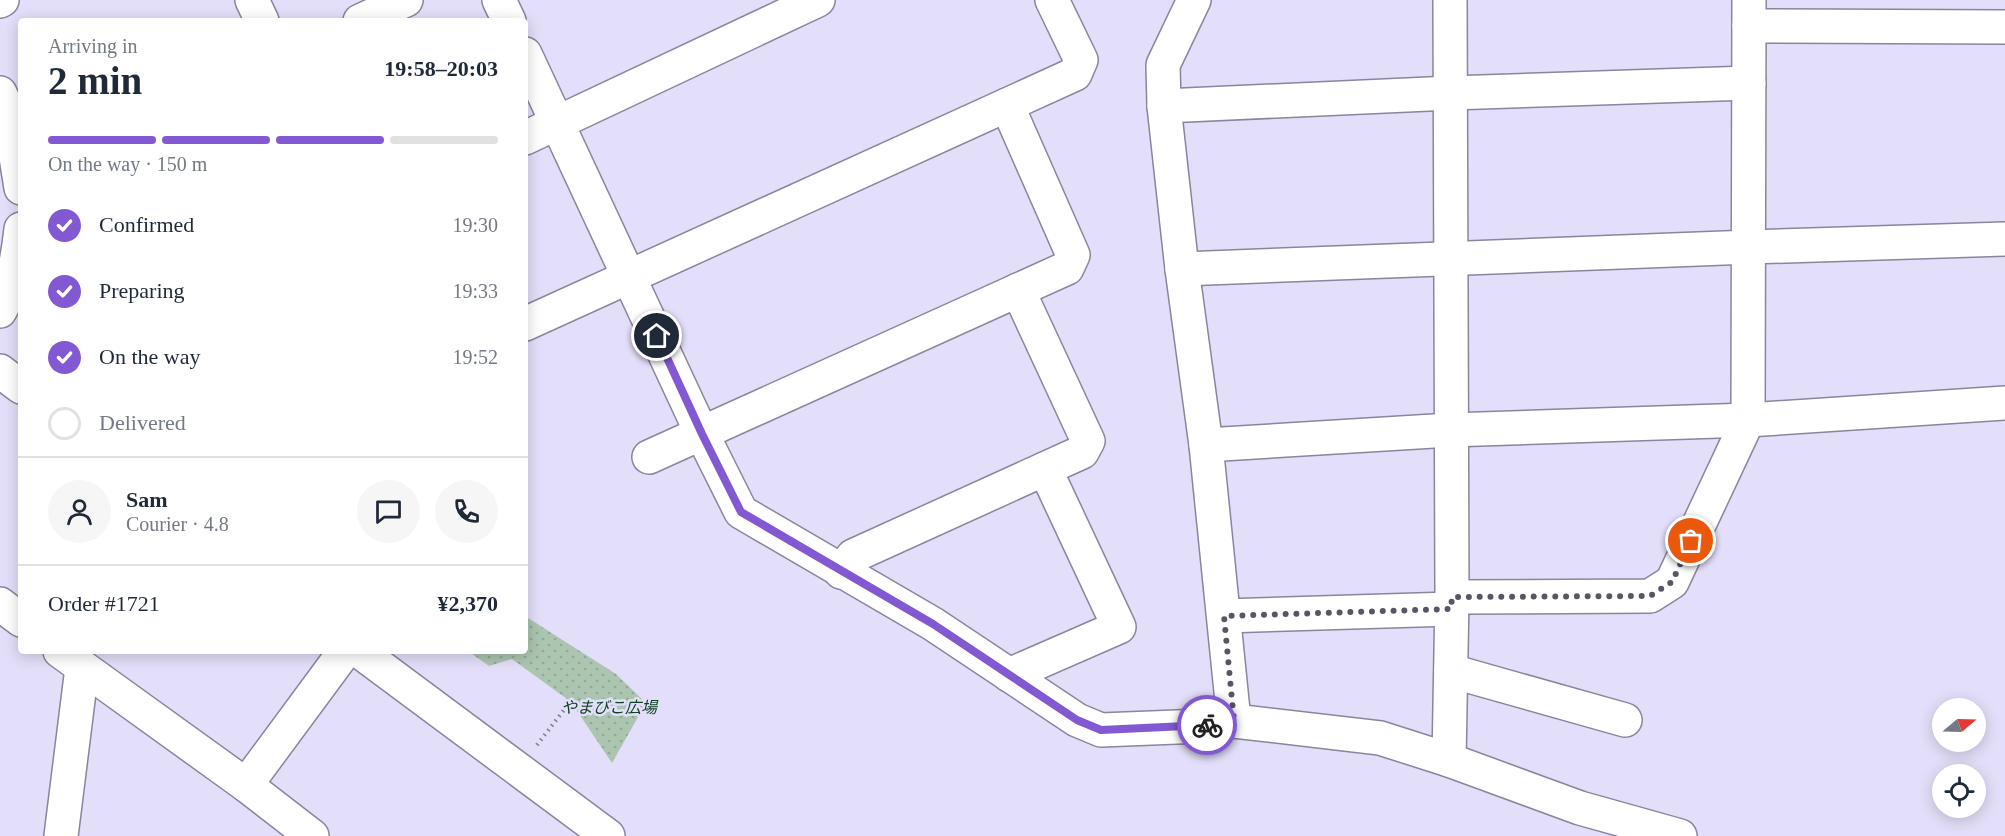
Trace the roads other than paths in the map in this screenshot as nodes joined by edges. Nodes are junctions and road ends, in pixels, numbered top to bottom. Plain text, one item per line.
1 (252, 0) edge
2 (406, 0) edge
3 (499, 0) edge
4 (818, 0) edge
5 (1052, 0) edge
6 (1194, 0) edge
7 (1450, 0) edge
8 (1749, 13) edge
9 (261, 18) edge
10 (367, 18) edge
11 (508, 18) edge
12 (2005, 27) edge
13 (528, 60) edge
14 (1749, 83) junction
15 (0, 93) edge
16 (1451, 93) junction
17 (1007, 105) junction
18 (1164, 106) junction
19 (558, 123) junction
20 (528, 137) edge
21 (18, 169) edge
22 (2005, 239) edge
23 (1750, 247) junction
24 (18, 249) edge
25 (1449, 259) junction
26 (1182, 269) junction
27 (629, 278) junction
28 (1018, 290) junction
29 (0, 311) edge
30 (528, 323) edge
31 (0, 371) edge
32 (18, 385) edge
33 (2005, 403) edge
34 (1748, 420) junction
35 (1450, 430) junction
36 (702, 434) junction
37 (1206, 445) junction
38 (649, 457) dead end
39 (1045, 469) junction
40 (841, 572) junction
41 (1452, 603) junction
42 (0, 604) edge
43 (1224, 616) junction
44 (18, 618) edge
45 (343, 654) edge
46 (363, 654) edge
47 (71, 660) edge
48 (1451, 670) junction
49 (1009, 675) junction
50 (1625, 720) dead end
51 (1234, 721) junction
52 (1449, 760) junction
53 (246, 785) junction
54 (61, 836) edge
55 (312, 836) edge
56 (608, 836) edge
57 (1680, 836) edge

1 - 9 street
2 - 10 street
3 - 11 street
4 - 19 street
5 - 17 street
6 - 18 street
7 - 16 street
8 - 12 street
8 - 14 street
13 - 19 street
14 - 16 street
14 - 23 street
15 - 21 street
16 - 18 street
16 - 25 street
17 - 27 street
17 - 28 street
18 - 26 street
19 - 20 street
19 - 27 street
22 - 23 street
23 - 25 street
23 - 34 street
24 - 29 street
25 - 26 street
25 - 35 street
26 - 37 street
27 - 30 street
27 - 36 street
28 - 36 street
28 - 39 street
31 - 32 street
33 - 34 street
34 - 35 street
34 - 41 street
35 - 37 street
35 - 41 street
36 - 38 street
36 - 40 street
37 - 43 street
39 - 40 street
39 - 49 street
40 - 49 street
41 - 43 street
41 - 48 street
42 - 44 street
43 - 51 street
45 - 53 street
46 - 56 street
47 - 53 street
47 - 54 street
48 - 50 street
48 - 52 street
49 - 51 street
51 - 52 street
52 - 57 street
53 - 55 street

